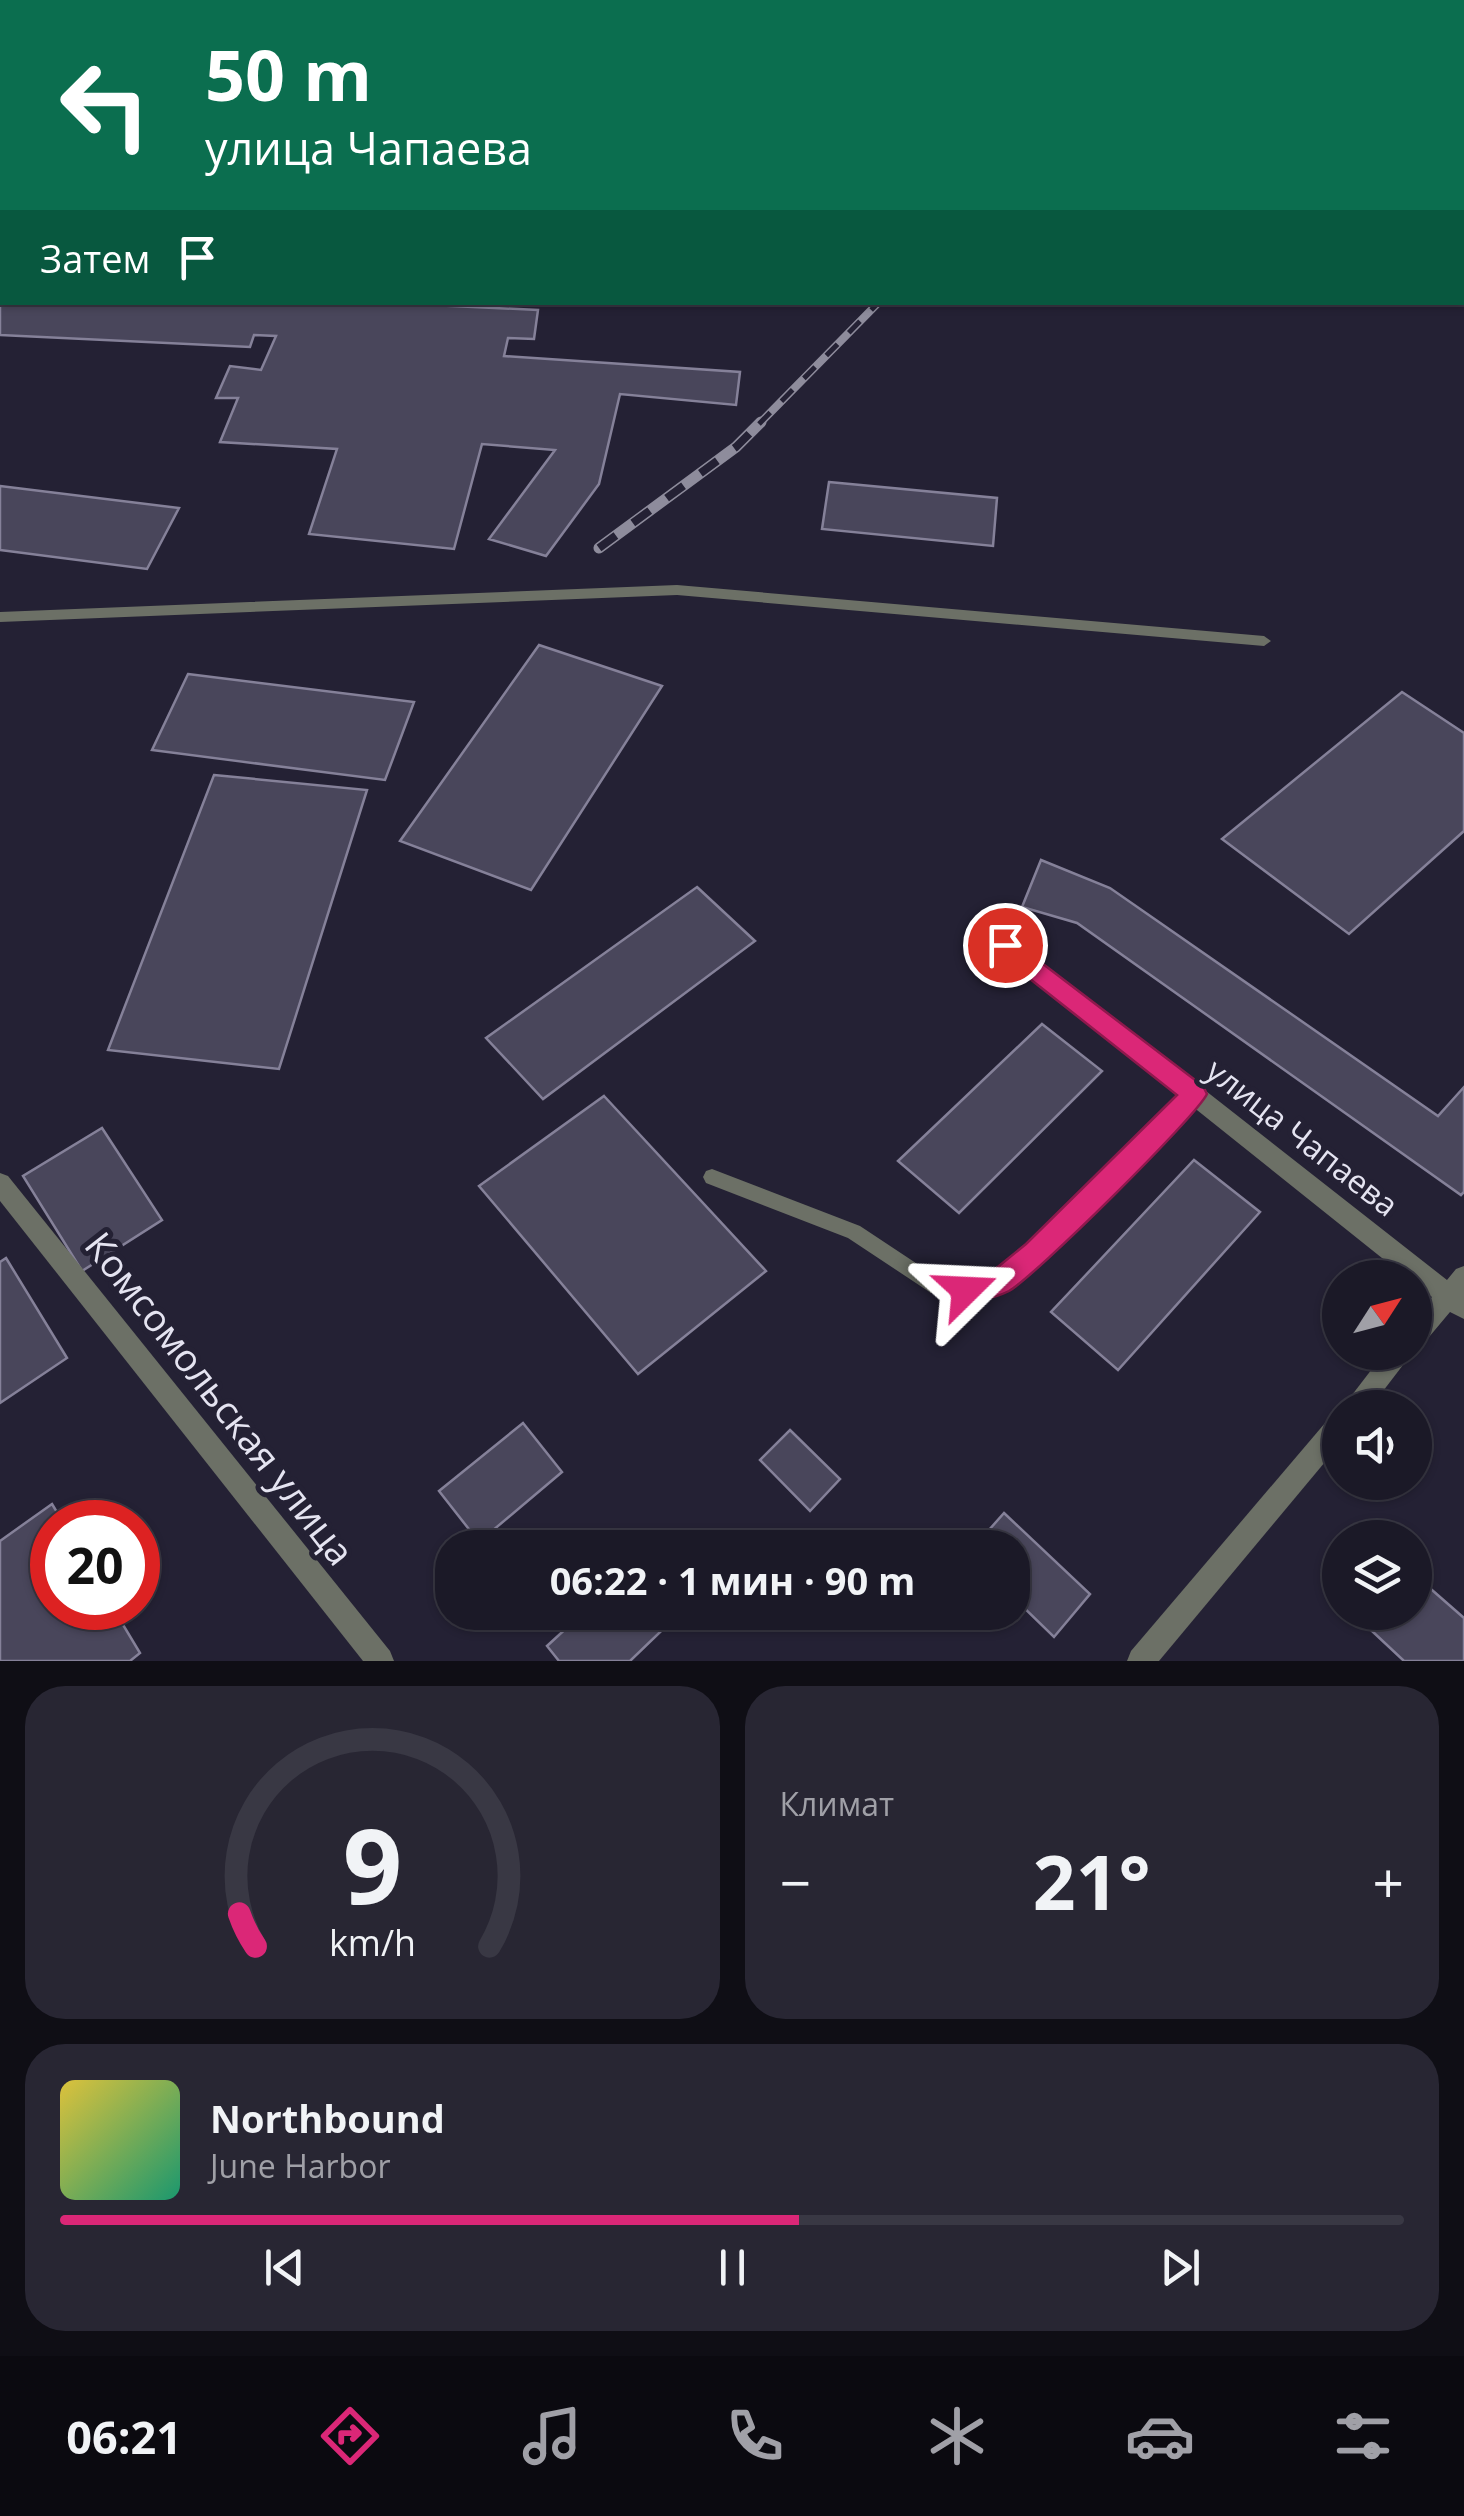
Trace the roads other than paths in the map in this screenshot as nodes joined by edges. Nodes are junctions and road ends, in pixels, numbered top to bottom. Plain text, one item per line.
1 (0, 617) edge
2 (1264, 641) dead end
3 (1005, 945) dead end
4 (1194, 1094) junction
5 (712, 1177) dead end
6 (0, 1184) edge
7 (1459, 1294) edge
8 (1432, 1320) edge
9 (1385, 1370) edge
10 (1369, 1390) edge
11 (1322, 1445) edge
12 (380, 1661) edge
13 (1141, 1661) edge

1 - 2 lane
3 - 4 street, улица Чапаева
4 - 5 lane
4 - 7 street, улица Чапаева
6 - 12 street, Комсомольская улица
7 - 8 street
9 - 10 street
11 - 13 street

